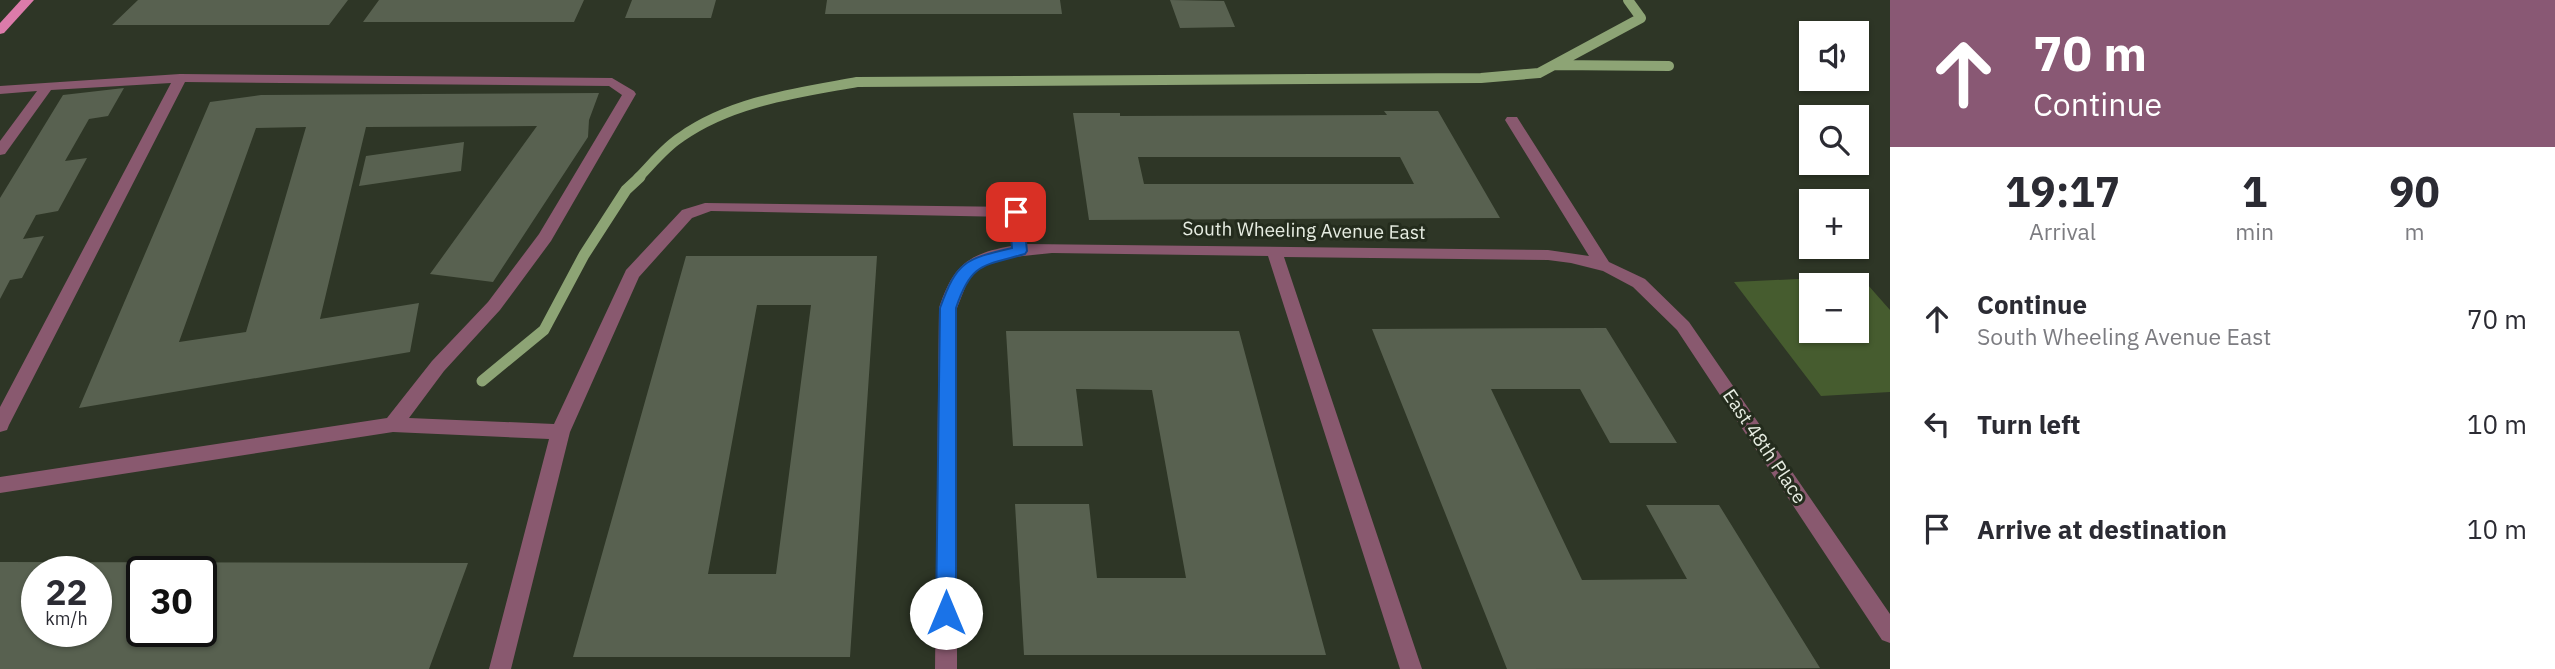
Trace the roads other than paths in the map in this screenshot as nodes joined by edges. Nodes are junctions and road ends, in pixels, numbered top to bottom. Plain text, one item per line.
1 (28, 0) edge
2 (0, 30) edge
3 (180, 78) junction
4 (47, 86) junction
5 (0, 90) edge
6 (1512, 120) dead end
7 (0, 151) edge
8 (1019, 251) junction
9 (1274, 251) junction
10 (1602, 264) junction
11 (1626, 273) joint
12 (0, 425) edge
13 (393, 425) junction
14 (560, 432) junction
15 (0, 485) edge
16 (1890, 632) edge
17 (500, 669) edge
18 (946, 669) edge
19 (1411, 669) edge

1 - 2 main road
3 - 4 street
3 - 12 street
3 - 13 street
4 - 5 street
4 - 7 street
6 - 10 street
8 - 9 street, South Wheeling Avenue East
8 - 14 street
8 - 18 street, South Wheeling Avenue East
9 - 10 street, South Wheeling Avenue East
9 - 19 street
10 - 11 street, South Wheeling Avenue East
11 - 16 street, East 48th Place
13 - 14 street
13 - 15 street
14 - 17 street

